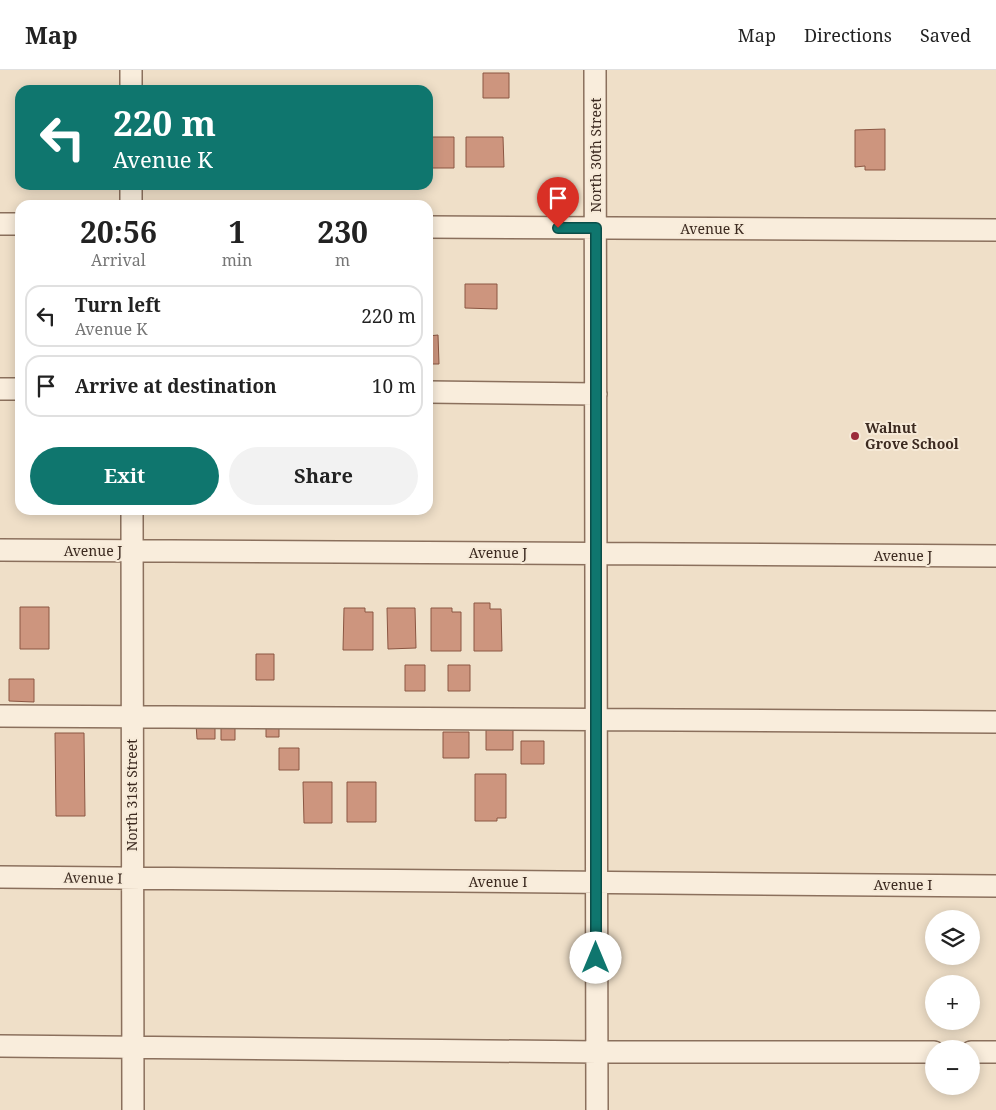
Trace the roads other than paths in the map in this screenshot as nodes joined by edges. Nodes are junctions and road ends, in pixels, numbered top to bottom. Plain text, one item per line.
1 (131, 70) edge
2 (596, 70) edge
3 (131, 85) edge
4 (0, 224) edge
5 (15, 224) edge
6 (433, 227) edge
7 (596, 228) junction
8 (996, 230) edge
9 (0, 389) edge
10 (15, 389) edge
11 (433, 392) edge
12 (596, 394) junction
13 (132, 515) edge
14 (0, 550) edge
15 (132, 551) junction
16 (596, 554) junction
17 (996, 556) edge
18 (0, 716) edge
19 (132, 718) junction
20 (596, 721) junction
21 (996, 722) edge
22 (0, 877) edge
23 (132, 878) junction
24 (596, 882) junction
25 (996, 886) edge
26 (0, 1046) edge
27 (133, 1047) junction
28 (596, 1052) junction
29 (925, 1052) edge
30 (980, 1052) edge
31 (996, 1052) edge
32 (133, 1110) edge
33 (596, 1110) edge

1 - 3 street
2 - 7 street, North 30th Street
4 - 5 street
6 - 7 street, Avenue K
7 - 8 street, Avenue K
7 - 12 street, North 30th Street
9 - 10 street
11 - 12 street
12 - 16 street, North 30th Street
13 - 15 street, North 31st Street
14 - 15 street, Avenue J
15 - 16 street, Avenue J
15 - 19 street, North 31st Street
16 - 17 street, Avenue J
16 - 20 street, North 30th Street
18 - 19 street
19 - 20 street
19 - 23 street, North 31st Street
20 - 21 street
20 - 24 street, North 30th Street
22 - 23 street, Avenue I
23 - 24 street, Avenue I
23 - 27 street, North 31st Street
24 - 25 street, Avenue I
24 - 28 street, North 30th Street
26 - 27 street
27 - 28 street
27 - 32 street, North 31st Street
28 - 29 street
28 - 33 street, North 30th Street
30 - 31 street

